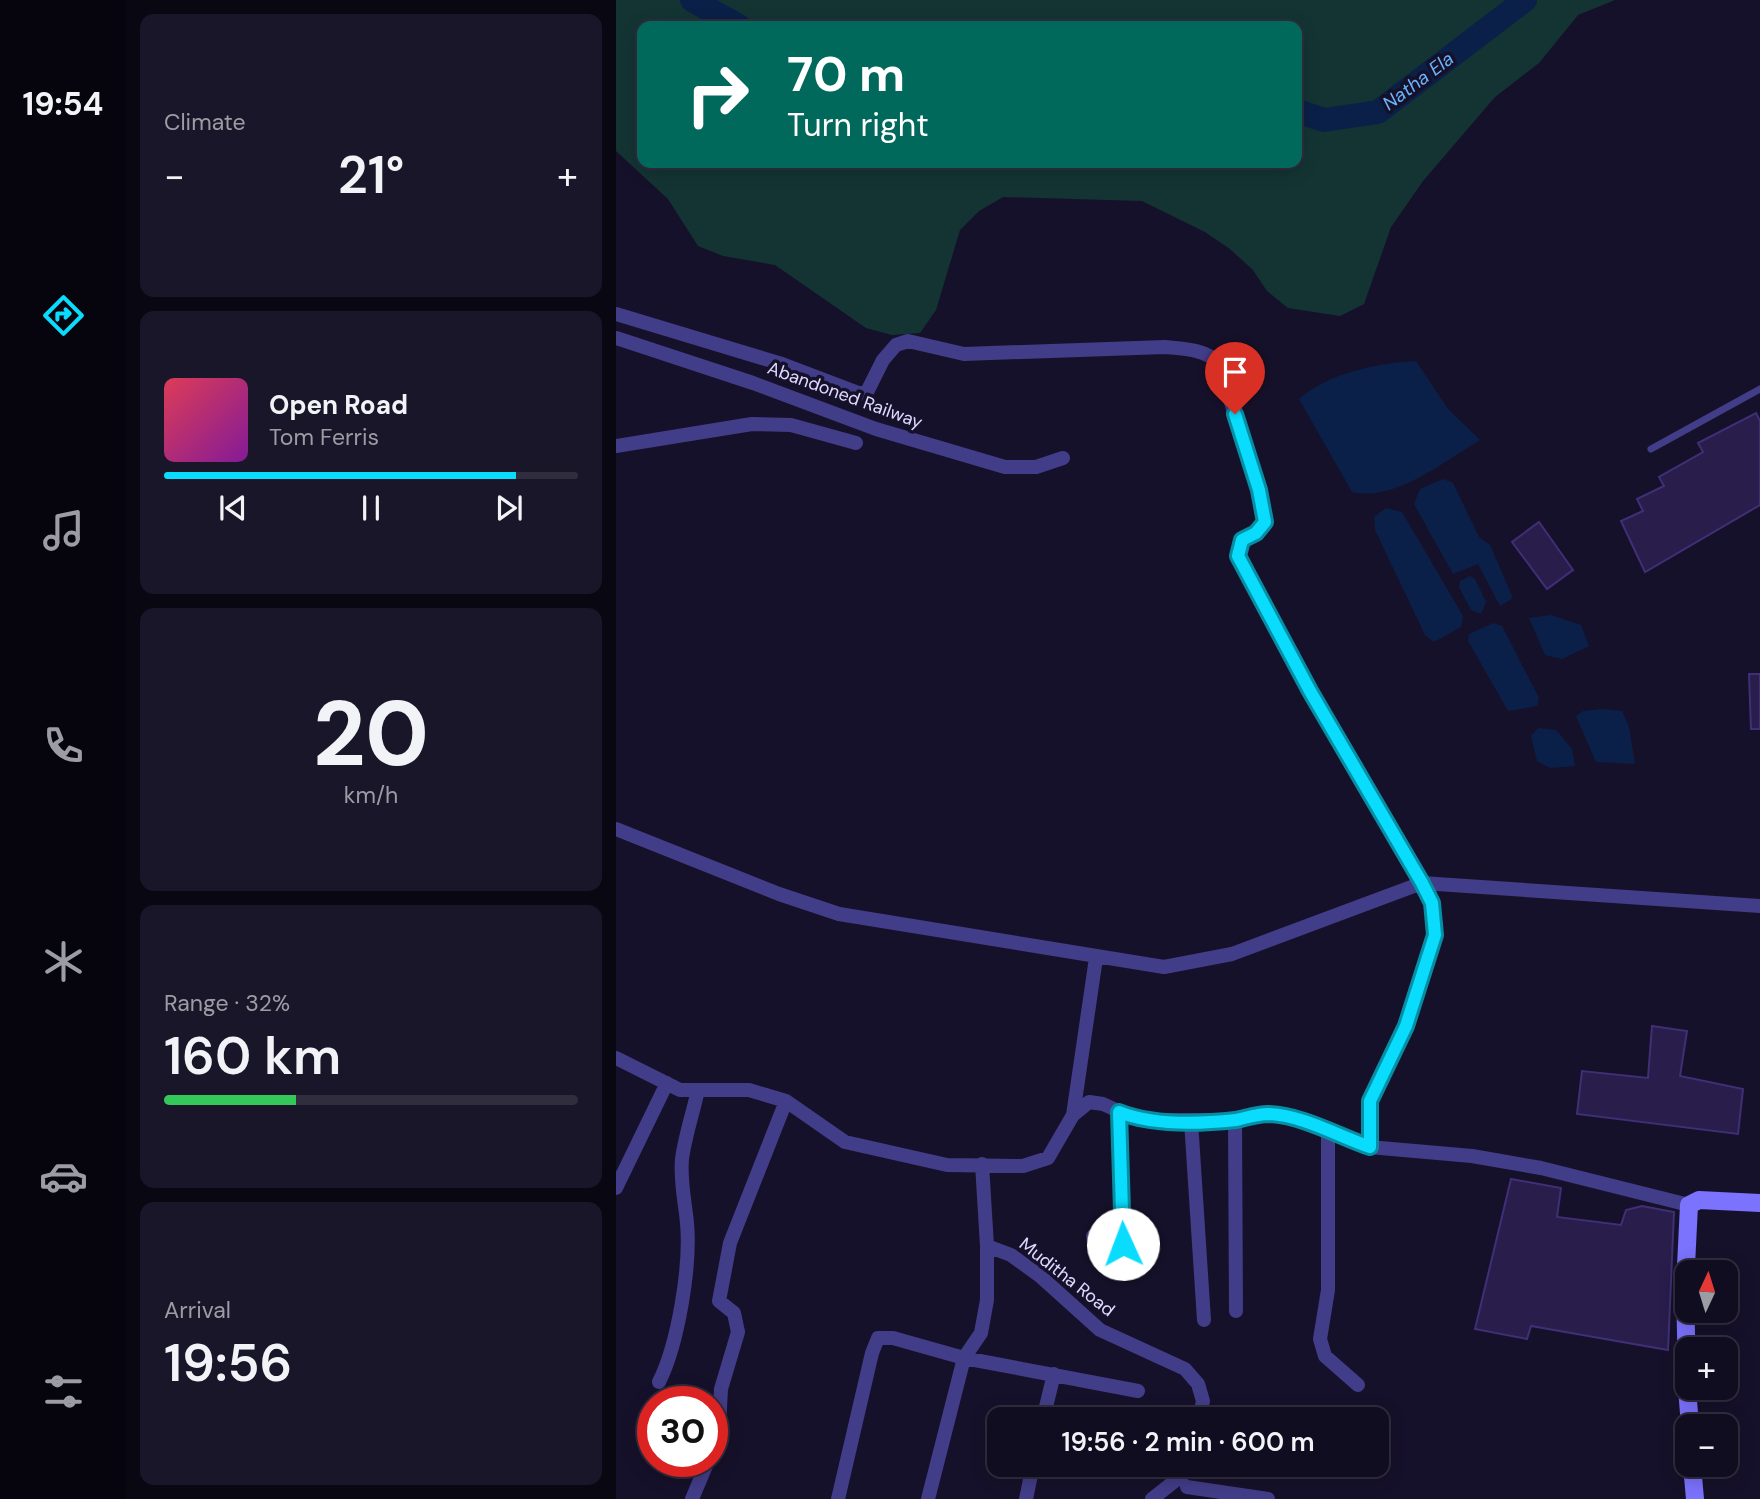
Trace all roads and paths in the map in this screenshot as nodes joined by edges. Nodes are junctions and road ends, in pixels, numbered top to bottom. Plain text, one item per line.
1 (616, 314) edge
2 (616, 338) edge
3 (1760, 390) edge
4 (856, 443) dead end
5 (616, 446) edge
6 (1651, 449) dead end
7 (1063, 458) dead end
8 (616, 829) edge
9 (1422, 883) junction
10 (1760, 906) edge
11 (1096, 958) junction
12 (616, 1058) edge
13 (667, 1083) junction
14 (698, 1090) junction
15 (786, 1101) junction
16 (1119, 1112) junction
17 (1073, 1115) junction
18 (1235, 1120) junction
19 (1191, 1121) junction
20 (1328, 1132) junction
21 (1370, 1147) junction
22 (982, 1164) junction
23 (616, 1188) edge
24 (1760, 1203) edge
25 (1689, 1205) junction
26 (1093, 1236) dead end
27 (988, 1246) junction
28 (1236, 1311) dead end
29 (1204, 1320) dead end
30 (1686, 1337) edge
31 (964, 1358) junction
32 (1054, 1374) junction
33 (659, 1382) dead end
34 (1358, 1385) dead end
35 (723, 1386) edge
36 (1138, 1391) dead end
37 (1046, 1407) edge
38 (1202, 1407) edge
39 (701, 1477) edge
40 (1031, 1477) edge
41 (1179, 1477) edge
42 (1693, 1477) edge
43 (1186, 1493) edge
44 (692, 1499) edge
45 (838, 1499) edge
46 (928, 1499) edge
47 (1026, 1499) edge
48 (1152, 1499) edge
49 (1268, 1499) edge
50 (1695, 1499) edge

1 - 9 street
2 - 7 street, Abandoned Railway
3 - 6 lane
4 - 5 street
8 - 11 street
9 - 10 street
9 - 11 street
9 - 21 street
11 - 17 street
12 - 13 street
13 - 14 street
13 - 23 street
14 - 15 street
14 - 33 street
15 - 22 street
15 - 35 street
16 - 17 street
16 - 19 street
16 - 26 street
17 - 22 street
18 - 19 street
18 - 20 street
18 - 28 street
19 - 29 street
20 - 21 street
20 - 34 street
21 - 25 street
22 - 27 street
24 - 25 street
25 - 30 street
27 - 31 street
27 - 38 street, Muditha Road
31 - 32 street
31 - 45 street
31 - 46 street
32 - 36 street
32 - 37 street
39 - 44 street
40 - 47 street
41 - 48 street
42 - 50 street
43 - 49 street

